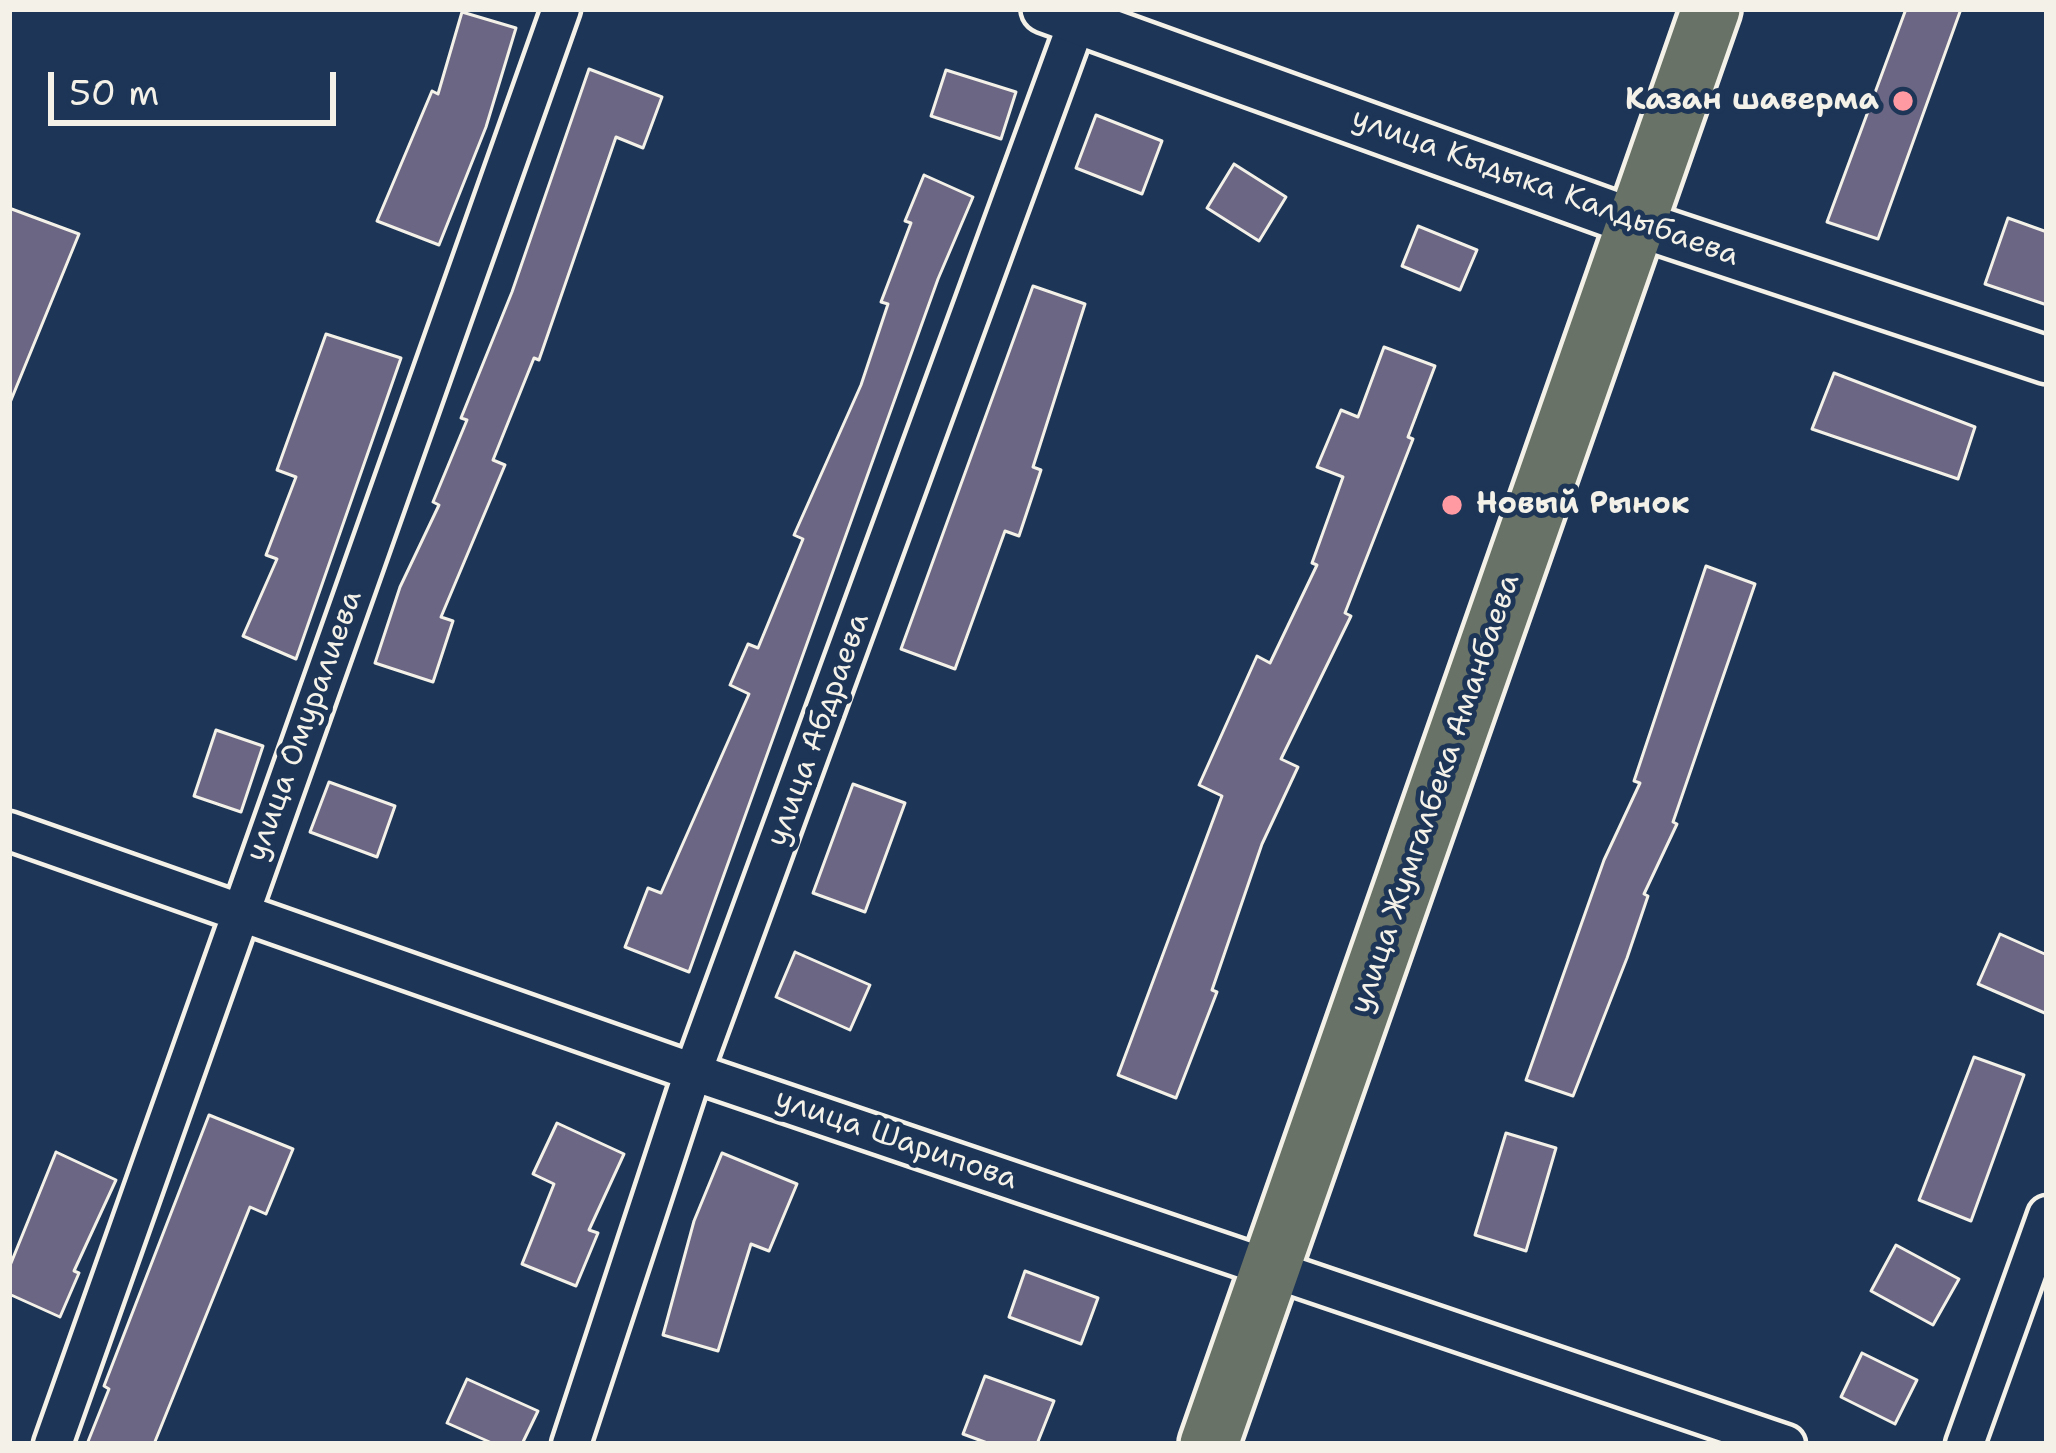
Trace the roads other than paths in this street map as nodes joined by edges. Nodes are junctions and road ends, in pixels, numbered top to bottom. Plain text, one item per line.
1 (561, 9) edge
2 (1711, 9) edge
3 (1061, 14) edge
4 (1636, 223) junction
5 (2047, 360) edge
6 (9, 831) edge
7 (240, 909) junction
8 (693, 1072) junction
9 (2047, 1215) edge
10 (1270, 1266) junction
11 (53, 1444) edge
12 (571, 1444) edge
13 (1209, 1444) edge
14 (1786, 1444) edge
15 (1965, 1444) edge

1 - 7 street, улица Омуралиева
2 - 4 main road, улица Жумгалбека Аманбаева
3 - 4 street, улица Кыдыка Калдыбаева
3 - 8 street, улица Абдраева
4 - 5 street, улица Кыдыка Калдыбаева
4 - 10 main road, улица Жумгалбека Аманбаева
6 - 7 street, улица Шарипова
7 - 8 street, улица Шарипова
7 - 11 street, улица Омуралиева
8 - 10 street, улица Шарипова
8 - 12 street, улица Абдраева
9 - 15 street
10 - 13 main road, улица Жумгалбека Аманбаева
10 - 14 street, улица Шарипова

